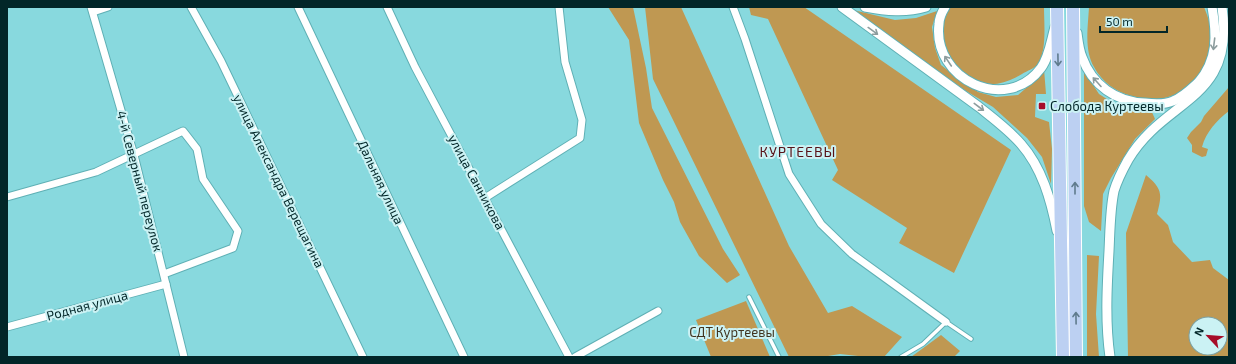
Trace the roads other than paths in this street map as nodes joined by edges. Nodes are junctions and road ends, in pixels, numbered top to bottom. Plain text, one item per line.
1 (108, 7) edge
2 (191, 7) edge
3 (298, 7) edge
4 (387, 7) edge
5 (559, 7) edge
6 (733, 7) edge
7 (842, 7) edge
8 (866, 7) edge
9 (926, 7) edge
10 (945, 7) edge
11 (1212, 7) edge
12 (92, 9) edge
13 (1222, 9) edge
14 (1073, 11) edge
15 (1057, 12) edge
16 (1202, 78) junction
17 (1168, 118) junction
18 (134, 155) junction
19 (7, 197) edge
20 (485, 198) junction
21 (1061, 252) junction
22 (164, 274) junction
23 (166, 284) junction
24 (748, 297) dead end
25 (658, 311) dead end
26 (946, 322) junction
27 (7, 327) edge
28 (971, 339) dead end
29 (184, 357) edge
30 (363, 357) edge
31 (464, 357) edge
32 (569, 357) edge
33 (576, 357) edge
34 (779, 357) edge
35 (901, 357) edge
36 (1063, 357) edge
37 (1076, 357) edge
38 (1110, 357) edge

1 - 12 street
2 - 30 street, улица Александра Верещагина
3 - 31 street, Дальняя улица
4 - 20 street, улица Санникова
5 - 20 street
6 - 26 street
7 -> 21 street
8 - 9 street
15 -> 10 street
11 -> 16 street
12 - 18 street, 4-й Северный переулок
13 - 17 street
16 -> 14 street
37 -> 14 highway
15 -> 21 highway
16 - 17 street
17 - 38 street
18 - 19 street
18 - 22 street, 4-й Северный переулок
18 - 22 street
20 - 32 street, улица Санникова
21 - 36 highway
22 - 23 street, 4-й Северный переулок
23 - 27 street, Родная улица
23 - 29 street, 4-й Северный переулок
24 - 34 lane
25 - 33 street
26 - 28 lane
26 - 35 lane

